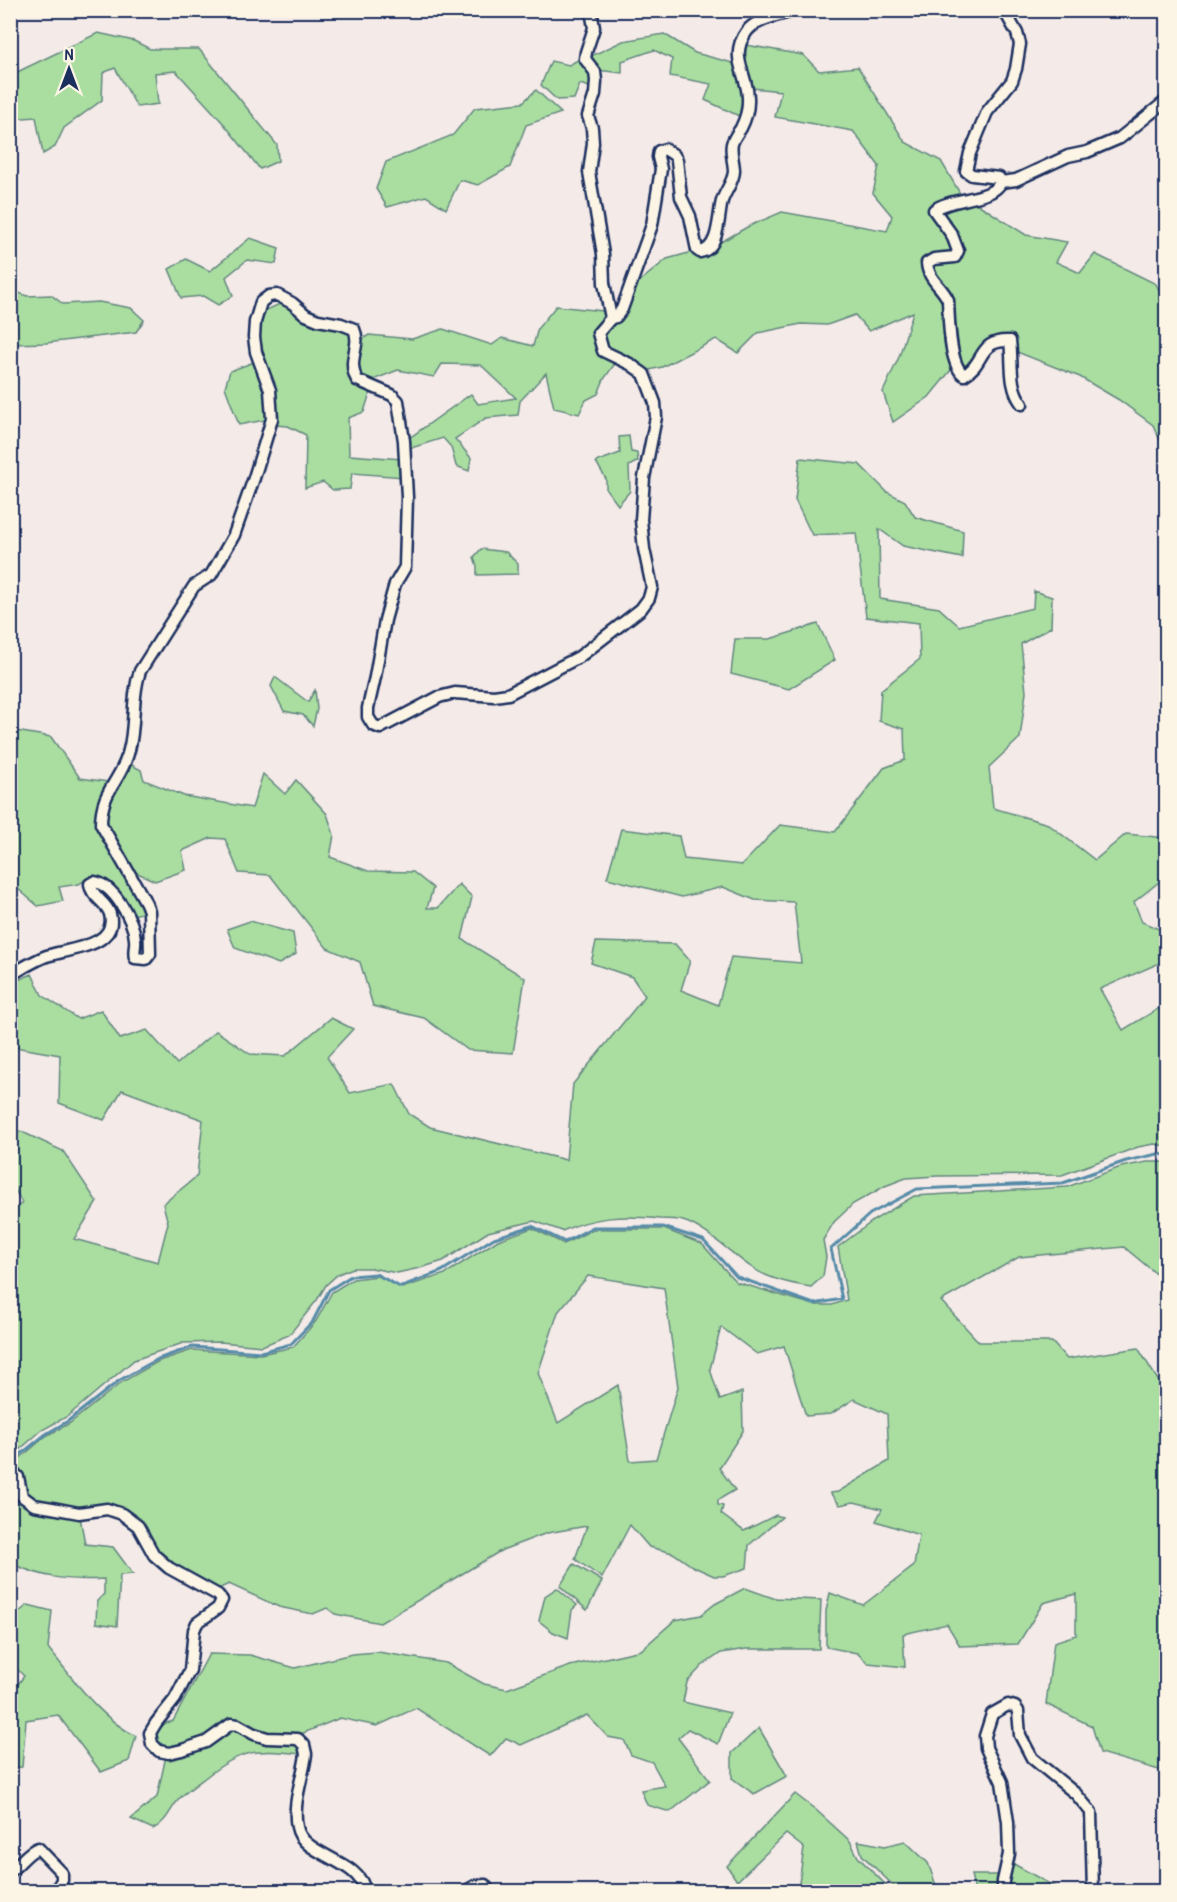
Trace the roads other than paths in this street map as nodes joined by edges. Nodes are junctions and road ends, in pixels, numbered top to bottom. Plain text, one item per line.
1 (591, 10) edge
2 (797, 10) edge
3 (1004, 10) edge
4 (1167, 101) edge
5 (1001, 182) junction
6 (611, 318) junction
7 (1022, 404) dead end
8 (10, 975) edge
9 (10, 1468) edge
10 (10, 1871) edge
11 (55, 1892) edge
12 (365, 1892) edge
13 (464, 1892) edge
14 (489, 1892) edge
15 (1003, 1892) edge
16 (1093, 1892) edge

1 - 6 street
2 - 6 street
3 - 5 street
4 - 5 street
5 - 7 street
6 - 8 street
9 - 12 street
10 - 11 street
13 - 14 street
15 - 16 street

